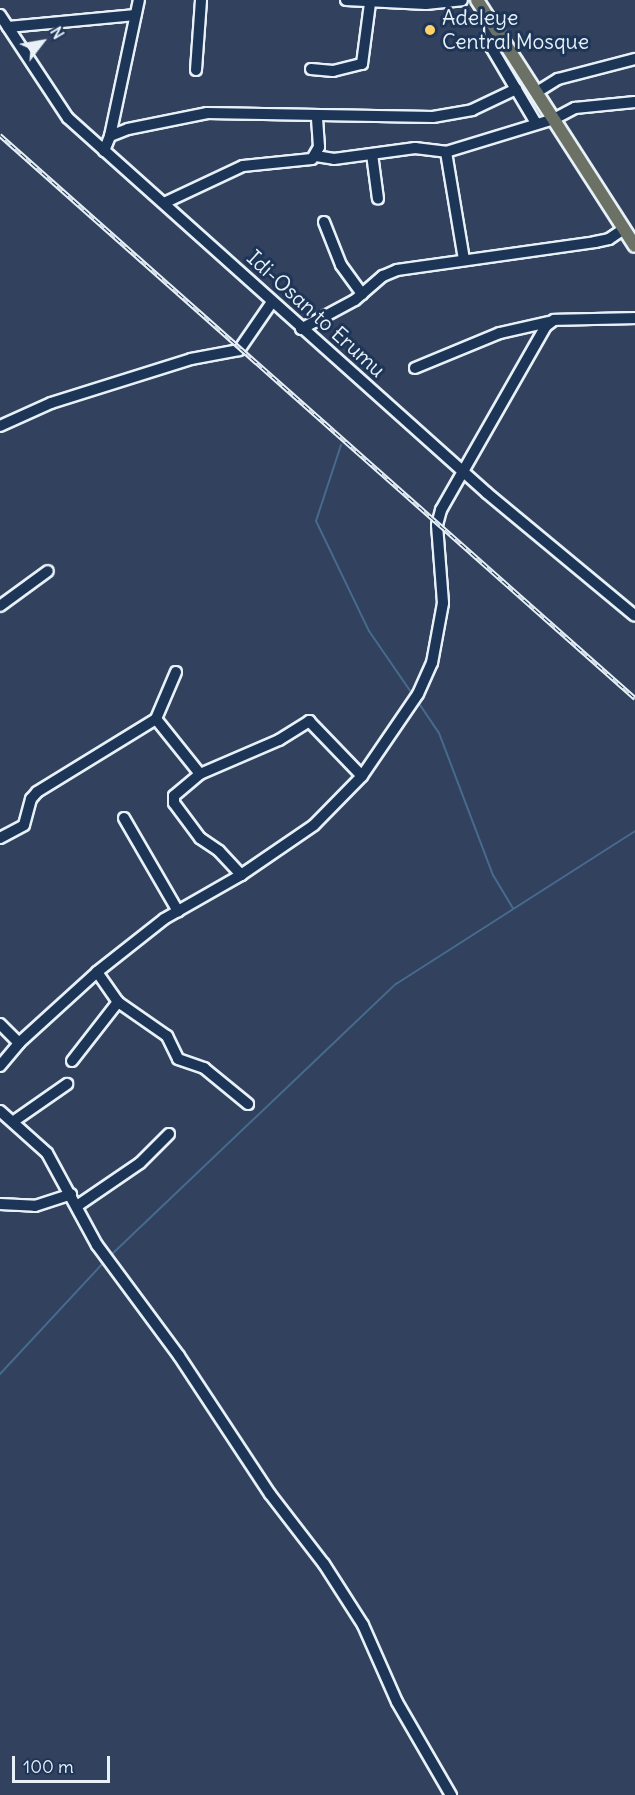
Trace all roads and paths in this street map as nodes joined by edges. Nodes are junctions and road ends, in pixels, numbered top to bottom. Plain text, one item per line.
1 (139, 0) edge
2 (201, 0) edge
3 (346, 0) edge
4 (462, 0) edge
5 (477, 0) edge
6 (370, 3) junction
7 (0, 15) edge
8 (135, 15) junction
9 (490, 22) junction
10 (8, 27) junction
11 (635, 59) edge
12 (196, 69) dead end
13 (311, 69) dead end
14 (516, 89) junction
15 (537, 92) junction
16 (635, 102) edge
17 (317, 116) junction
18 (554, 119) junction
19 (536, 123) junction
20 (110, 136) junction
21 (104, 151) junction
22 (446, 152) junction
23 (372, 154) junction
24 (316, 156) junction
25 (378, 199) dead end
26 (164, 203) junction
27 (324, 222) dead end
28 (624, 229) junction
29 (635, 246) edge
30 (464, 260) junction
31 (362, 294) junction
32 (272, 302) junction
33 (635, 318) edge
34 (549, 322) junction
35 (301, 329) junction
36 (415, 368) dead end
37 (0, 426) edge
38 (462, 468) junction
39 (48, 571) dead end
40 (0, 606) edge
41 (635, 616) edge
42 (176, 672) dead end
43 (156, 719) junction
44 (200, 774) junction
45 (362, 776) junction
46 (124, 818) dead end
47 (0, 838) edge
48 (241, 875) junction
49 (178, 911) junction
50 (97, 972) junction
51 (118, 1002) junction
52 (0, 1024) edge
53 (19, 1043) junction
54 (72, 1061) dead end
55 (0, 1066) edge
56 (67, 1084) dead end
57 (248, 1104) dead end
58 (0, 1111) edge
59 (14, 1121) junction
60 (169, 1134) dead end
61 (71, 1194) junction
62 (0, 1204) edge
63 (77, 1206) junction
64 (451, 1795) edge

1 - 8 street
2 - 12 street
3 - 6 street
4 - 6 street
5 - 9 main road
6 - 13 street
7 - 10 street, Idi-Osan to Erumu
8 - 10 street
8 - 20 street
9 - 14 street
9 - 15 main road
10 - 21 street, Idi-Osan to Erumu
11 - 15 street
14 - 17 street
14 - 19 street
15 - 18 main road
16 - 18 street
17 - 20 street
17 - 24 street
18 - 19 street
18 - 28 main road
19 - 22 street
20 - 21 street
21 - 26 street, Idi-Osan to Erumu
22 - 23 street
22 - 30 street
23 - 24 street
23 - 25 street
24 - 26 street
26 - 32 street, Idi-Osan to Erumu
27 - 31 street
28 - 29 main road
28 - 30 street
30 - 31 street
31 - 35 street
32 - 35 street, Idi-Osan to Erumu
32 - 37 street
33 - 34 street
34 - 36 street
34 - 38 street
35 - 38 street, Idi-Osan to Erumu
38 - 41 street, Idi-Osan to Erumu
38 - 45 street
39 - 40 street
42 - 43 street
43 - 44 street
43 - 47 street
44 - 45 street
44 - 48 street
45 - 48 street
46 - 49 street
48 - 49 street
49 - 50 street
50 - 51 street
50 - 53 street
51 - 54 street
51 - 57 street
52 - 53 street
53 - 55 street
56 - 59 street
58 - 59 street
59 - 61 street
60 - 63 street
61 - 62 street
61 - 63 street
63 - 64 street

